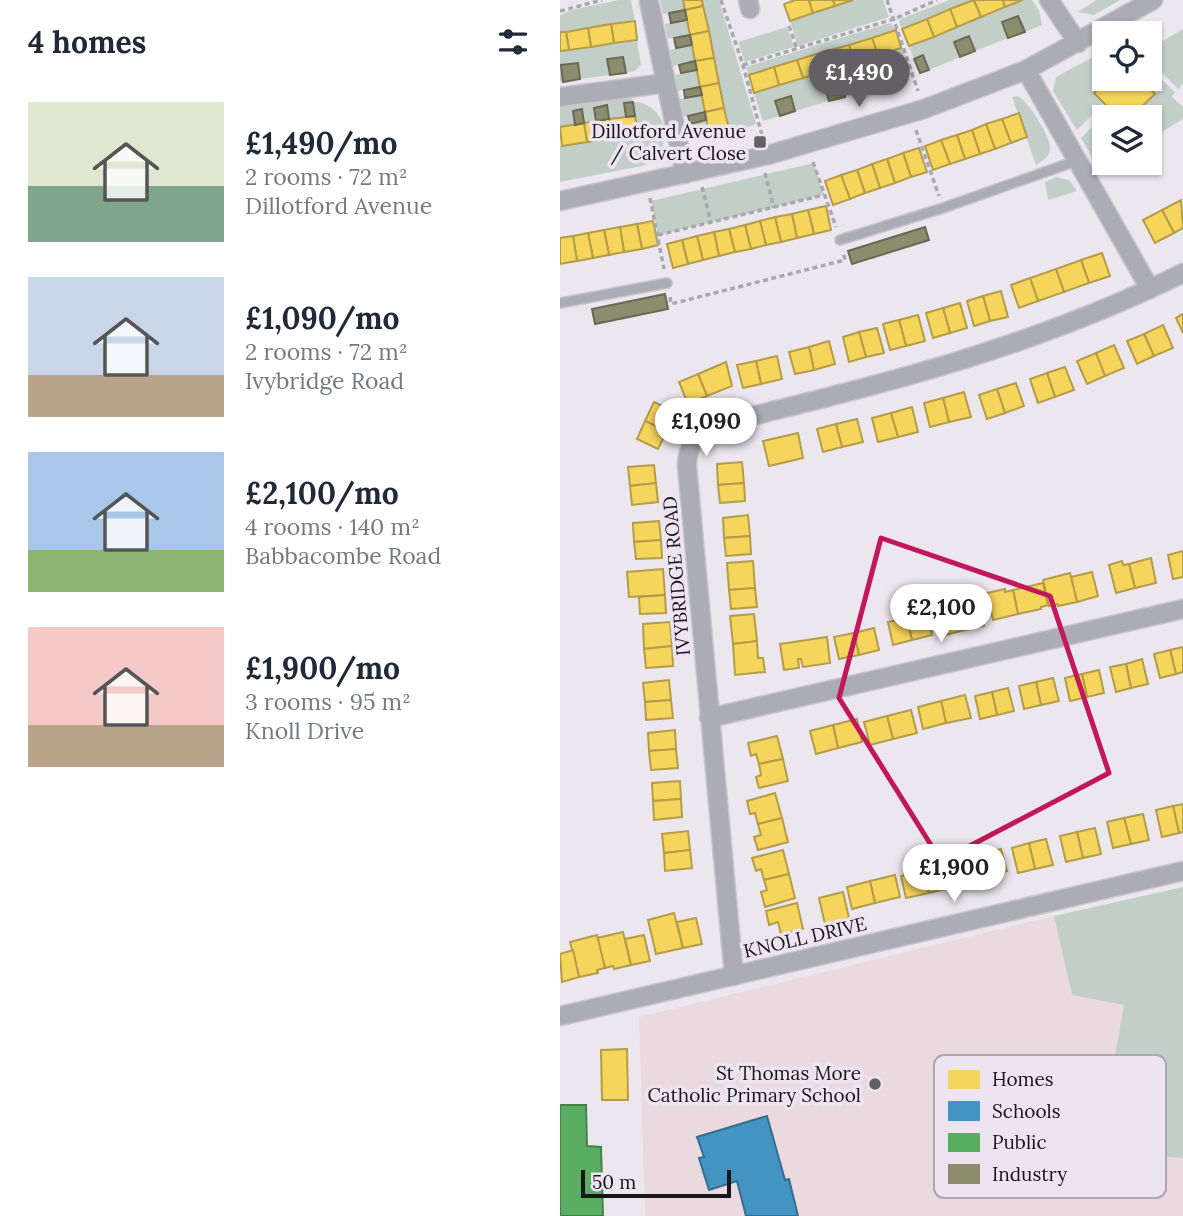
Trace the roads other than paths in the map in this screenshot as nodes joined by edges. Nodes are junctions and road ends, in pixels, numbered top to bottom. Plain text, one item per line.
1 (1049, 0) edge
2 (1153, 0) edge
3 (649, 2) dead end
4 (1078, 43) junction
5 (1026, 70) junction
6 (666, 83) junction
7 (560, 97) edge
8 (1076, 160) junction
9 (692, 173) junction
10 (560, 201) edge
11 (840, 240) road end
12 (1183, 273) edge
13 (667, 283) road end
14 (1150, 289) junction
15 (560, 303) edge
16 (1183, 608) edge
17 (709, 718) junction
18 (1183, 871) edge
19 (734, 976) junction
20 (560, 1016) edge

1 - 4 street
2 - 4 street
3 - 6 street
4 - 5 street
5 - 8 street
5 - 9 street
6 - 7 street
6 - 9 street
8 - 11 lane
8 - 14 street
9 - 10 street
12 - 14 street, IVYBRIDGE ROAD
13 - 15 lane
14 - 17 street, IVYBRIDGE ROAD
16 - 17 street
17 - 19 street, IVYBRIDGE ROAD
18 - 19 street, KNOLL DRIVE
19 - 20 street, KNOLL DRIVE

